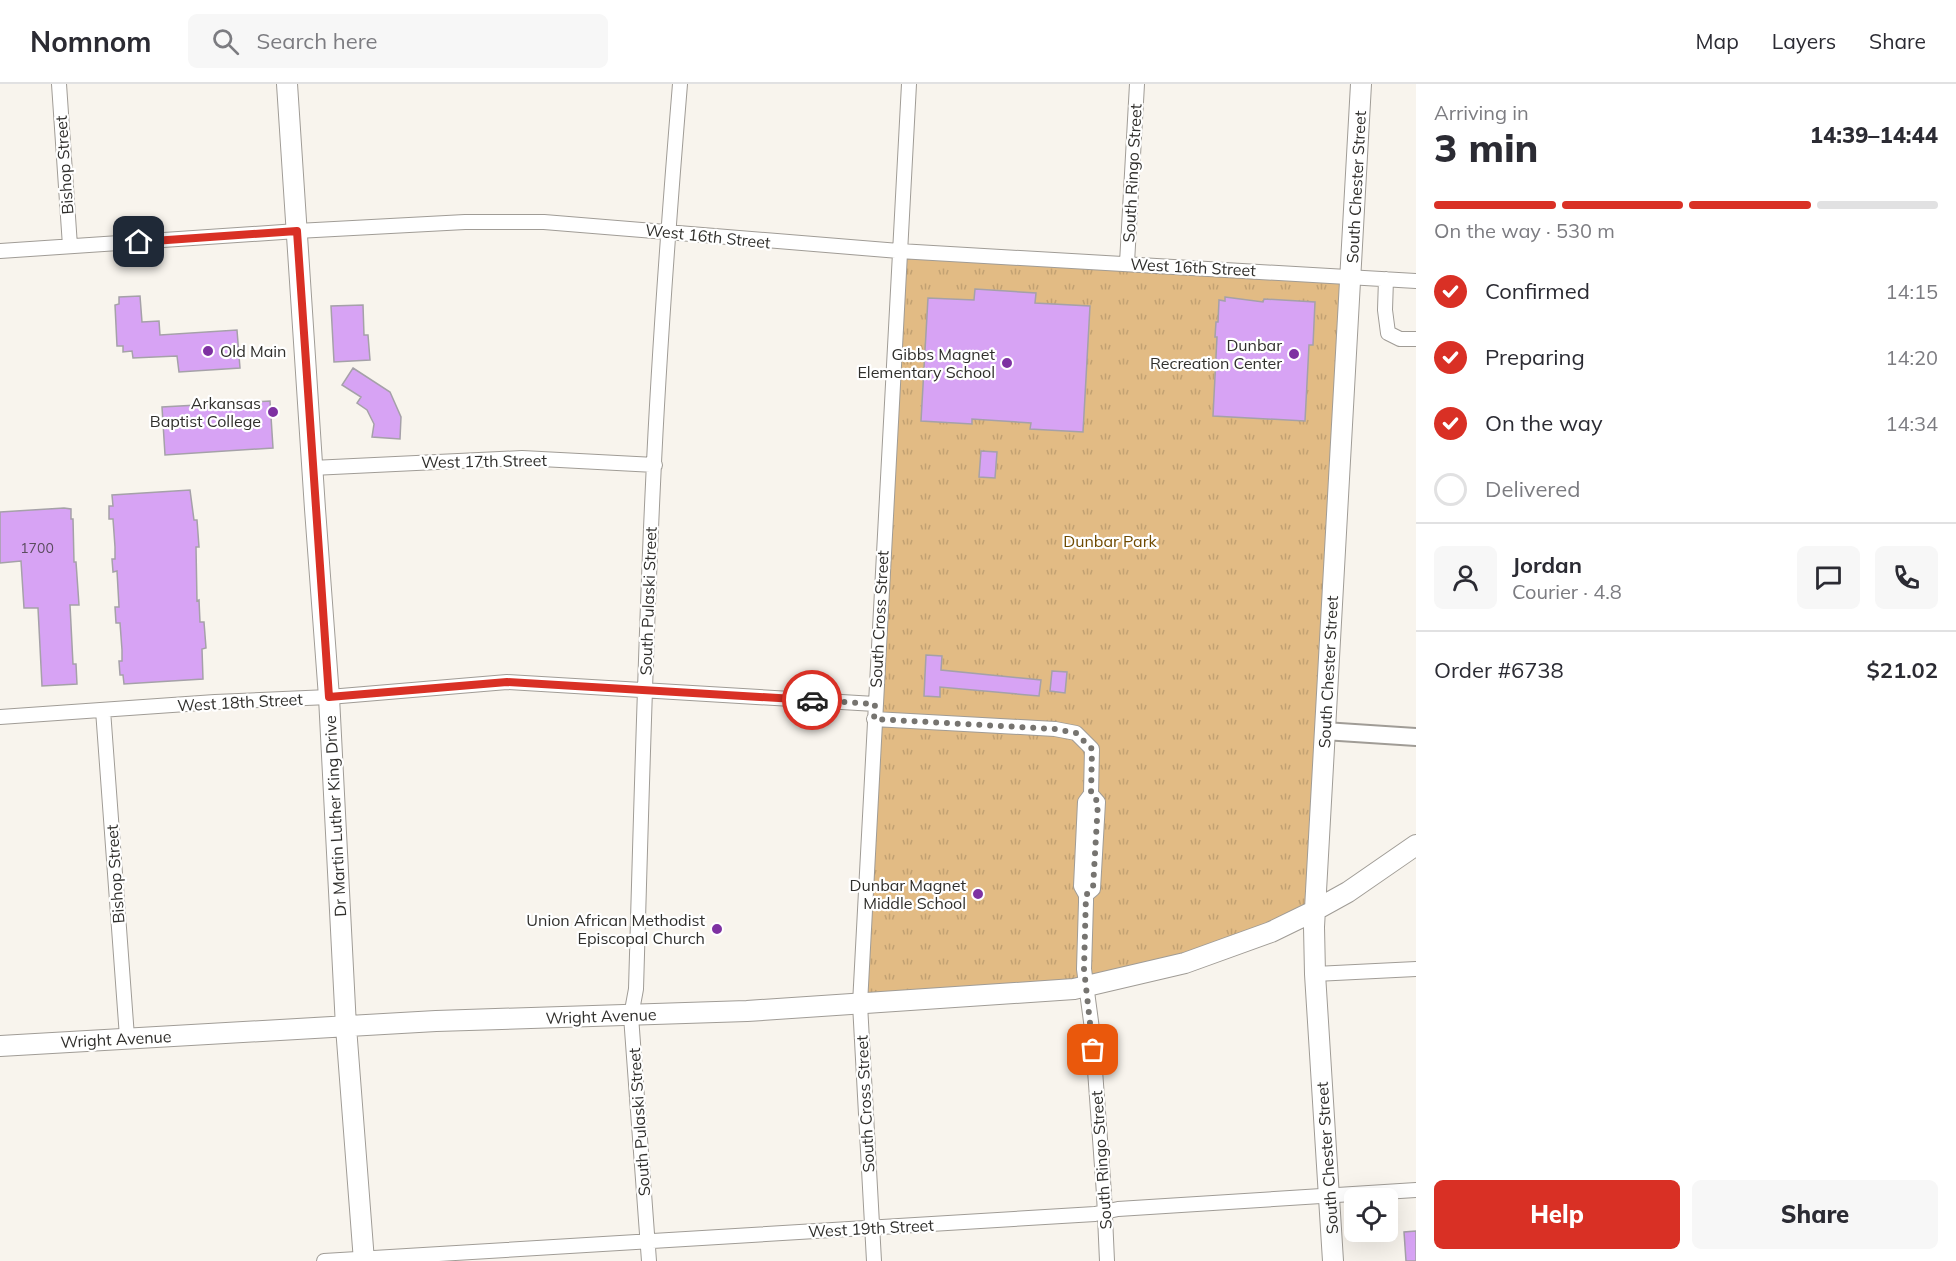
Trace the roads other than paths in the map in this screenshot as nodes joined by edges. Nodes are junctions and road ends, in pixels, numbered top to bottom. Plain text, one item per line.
1 (59, 84) edge
2 (287, 84) edge
3 (680, 84) edge
4 (909, 84) edge
5 (1137, 84) edge
6 (1361, 84) edge
7 (297, 231) junction
8 (668, 231) junction
9 (70, 246) junction
10 (0, 251) edge
11 (899, 251) junction
12 (1127, 263) junction
13 (1351, 276) junction
14 (1386, 279) junction
15 (1416, 281) edge
16 (1416, 339) edge
17 (655, 465) junction
18 (312, 468) junction
19 (645, 690) junction
20 (329, 697) junction
21 (875, 704) junction
22 (103, 710) junction
23 (0, 717) edge
24 (874, 719) junction
25 (1324, 731) junction
26 (1416, 737) edge
27 (1416, 844) edge
28 (1315, 910) junction
29 (1416, 969) edge
30 (1315, 974) junction
31 (1085, 987) junction
32 (860, 1004) junction
33 (631, 1016) junction
34 (346, 1027) junction
35 (127, 1037) junction
36 (0, 1046) edge
37 (1416, 1190) edge
38 (1329, 1194) junction
39 (1105, 1212) junction
40 (872, 1228) junction
41 (648, 1241) junction
42 (364, 1260) edge
43 (324, 1261) edge
44 (649, 1261) edge
45 (874, 1261) edge
46 (1107, 1261) edge
47 (1333, 1261) edge

1 - 9 street, Bishop Street
2 - 7 main road, Dr Martin Luther King Drive
3 - 8 street, South Pulaski Street
4 - 11 street, South Cross Street
5 - 12 street, South Ringo Street
6 - 13 main road, South Chester Street
7 - 8 street, West 16th Street
7 - 9 street, West 16th Street
7 - 18 main road, Dr Martin Luther King Drive
8 - 11 street, West 16th Street
8 - 17 street, South Pulaski Street
9 - 10 street, West 16th Street
11 - 12 street, West 16th Street
11 - 21 street, South Cross Street
12 - 13 street, West 16th Street
13 - 14 street, West 16th Street
13 - 25 main road, South Chester Street
14 - 15 street, West 16th Street
14 - 16 street
17 - 18 street, West 17th Street
17 - 19 street, South Pulaski Street
18 - 20 main road, Dr Martin Luther King Drive
19 - 20 street, West 18th Street
19 - 21 street, West 18th Street
19 - 33 street, South Pulaski Street
20 - 22 street, West 18th Street
20 - 34 main road, Dr Martin Luther King Drive
21 - 24 street, South Cross Street
22 - 23 street, West 18th Street
22 - 35 street, Bishop Street
24 - 31 street, South Ringo Street
24 - 32 street, South Cross Street
25 - 26 street
25 - 28 main road, South Chester Street
27 - 28 main road, Wright Avenue
28 - 30 main road, South Chester Street
28 - 31 main road, Wright Avenue
29 - 30 street
30 - 38 main road, South Chester Street
31 - 32 main road, Wright Avenue
31 - 39 street, South Ringo Street
32 - 33 main road, Wright Avenue
32 - 40 street, South Cross Street
33 - 34 main road, Wright Avenue
33 - 41 street, South Pulaski Street
34 - 35 main road, Wright Avenue
34 - 42 main road, Dr Martin Luther King Drive
35 - 36 main road, Wright Avenue
37 - 38 street, West 19th Street
38 - 39 street, West 19th Street
38 - 47 main road, South Chester Street
39 - 40 street, West 19th Street
39 - 46 street, South Ringo Street
40 - 41 street, West 19th Street
40 - 45 street, South Cross Street
41 - 42 street, West 19th Street
41 - 44 street, South Pulaski Street
42 - 43 street, West 19th Street

